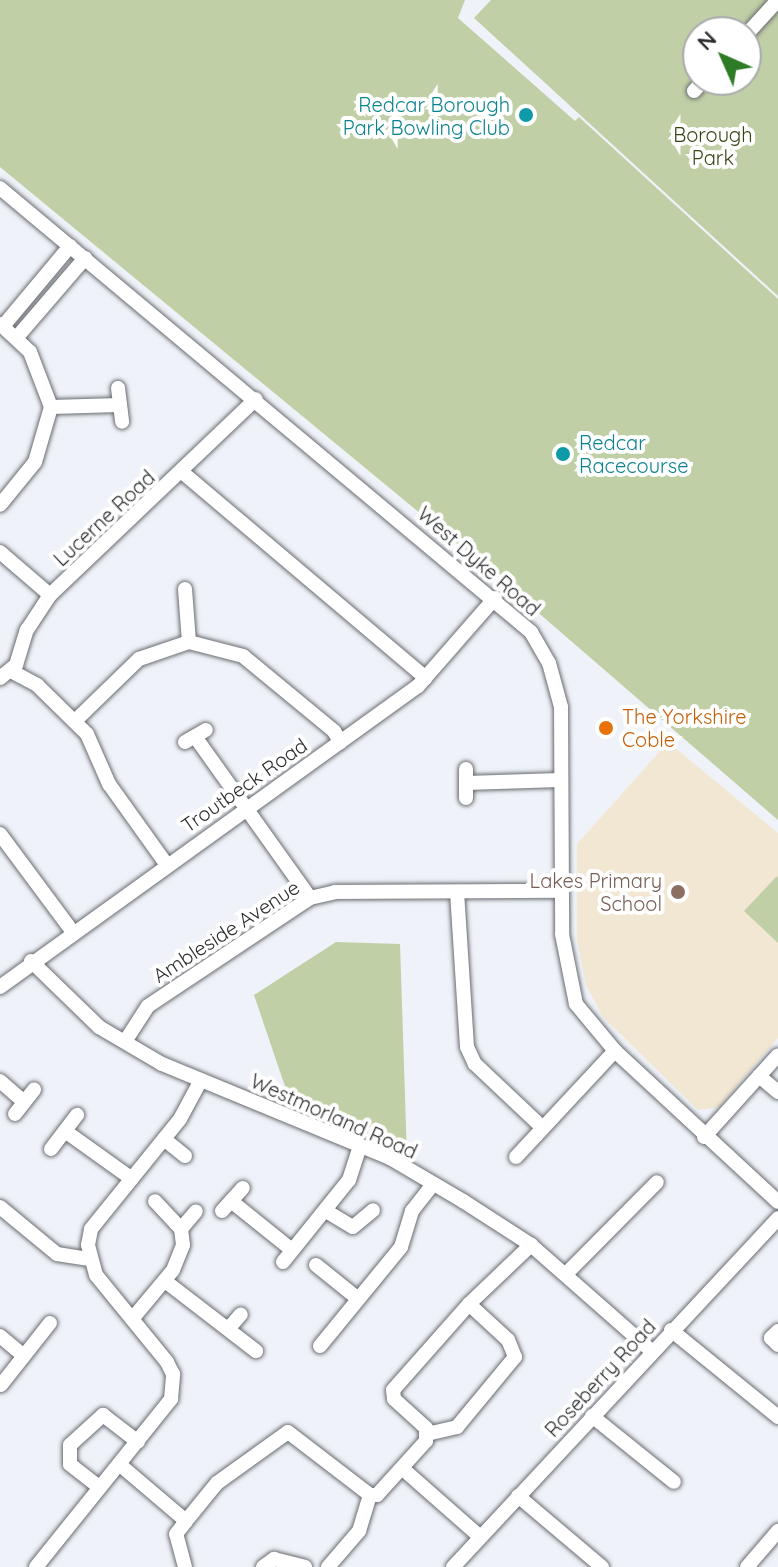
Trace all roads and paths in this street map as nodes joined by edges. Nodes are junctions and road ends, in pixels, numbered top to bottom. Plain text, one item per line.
1 (778, 0) edge
2 (762, 18) edge
3 (0, 188) edge
4 (70, 246) junction
5 (85, 258) junction
6 (2, 324) edge
7 (18, 336) junction
8 (118, 388) dead end
9 (256, 399) junction
10 (120, 405) junction
11 (51, 407) junction
12 (122, 422) dead end
13 (182, 472) junction
14 (0, 505) edge
15 (0, 552) edge
16 (186, 588) dead end
17 (50, 595) junction
18 (495, 598) junction
19 (189, 642) junction
20 (6, 674) edge
21 (426, 678) junction
22 (75, 721) junction
23 (196, 737) dead end
24 (340, 742) junction
25 (560, 780) junction
26 (466, 783) dead end
27 (247, 807) junction
28 (0, 834) edge
29 (167, 865) junction
30 (561, 891) junction
31 (457, 892) junction
32 (310, 898) junction
33 (72, 931) junction
34 (31, 961) junction
35 (0, 987) edge
36 (126, 1040) junction
37 (615, 1051) junction
38 (778, 1055) edge
39 (759, 1076) junction
40 (201, 1080) junction
41 (0, 1081) edge
42 (778, 1092) edge
43 (24, 1102) dead end
44 (77, 1115) dead end
45 (543, 1128) junction
46 (65, 1131) junction
47 (704, 1137) junction
48 (164, 1139) junction
49 (360, 1146) junction
50 (51, 1149) dead end
51 (185, 1156) dead end
52 (516, 1157) dead end
53 (132, 1179) junction
54 (657, 1182) dead end
55 (433, 1184) junction
56 (243, 1188) dead end
57 (155, 1201) dead end
58 (778, 1202) edge
59 (373, 1210) dead end
60 (1, 1211) edge
61 (196, 1211) dead end
62 (326, 1211) junction
63 (778, 1218) edge
64 (181, 1229) junction
65 (531, 1245) junction
66 (90, 1259) junction
67 (316, 1265) dead end
68 (566, 1274) junction
69 (165, 1281) junction
70 (357, 1298) junction
71 (469, 1304) junction
72 (241, 1314) dead end
73 (133, 1318) junction
74 (50, 1323) dead end
75 (229, 1328) junction
76 (671, 1330) junction
77 (778, 1331) edge
78 (0, 1336) edge
79 (778, 1345) edge
80 (320, 1346) dead end
81 (256, 1351) dead end
82 (653, 1352) junction
83 (24, 1356) junction
84 (1, 1385) edge
85 (592, 1416) junction
86 (778, 1417) edge
87 (427, 1434) junction
88 (138, 1442) junction
89 (119, 1464) junction
90 (403, 1469) junction
91 (674, 1482) dead end
92 (99, 1487) junction
93 (370, 1495) junction
94 (518, 1496) junction
95 (186, 1521) junction
96 (778, 1531) edge
97 (480, 1537) junction
98 (36, 1567) edge
99 (185, 1567) edge
100 (263, 1567) edge
101 (305, 1567) edge
102 (328, 1567) edge
103 (453, 1567) edge
104 (602, 1567) edge
105 (747, 1567) edge

1 - 2 street
3 - 4 street, West Dyke Road
4 - 5 street, West Dyke Road
4 - 6 street
5 - 7 street
5 - 9 street, West Dyke Road
6 - 7 street
7 - 11 street
8 - 10 street
9 - 13 street, Lucerne Road
9 - 18 street, West Dyke Road
10 - 11 street
10 - 12 street
11 - 14 street
13 - 17 street, Lucerne Road
13 - 21 street
15 - 17 street
16 - 19 street
17 - 20 street, Lucerne Road
18 - 21 street, Troutbeck Road
18 - 25 street, West Dyke Road
19 - 22 street
19 - 24 street
20 - 22 street
21 - 24 street, Troutbeck Road
22 - 29 street
23 - 27 street
24 - 27 street, Troutbeck Road
25 - 26 street
25 - 30 street, West Dyke Road
27 - 29 street, Troutbeck Road
27 - 32 street
28 - 33 street
29 - 33 street, Troutbeck Road
30 - 31 street, Ambleside Avenue
30 - 37 street, West Dyke Road
31 - 32 street, Ambleside Avenue
31 - 45 street
32 - 36 street, Ambleside Avenue
33 - 34 street, Troutbeck Road
34 - 35 street, Troutbeck Road
34 - 36 street, Westmorland Road
36 - 40 street, Westmorland Road
37 - 45 street
37 - 47 street, West Dyke Road
38 - 39 street
39 - 42 street
39 - 47 street
40 - 48 street
40 - 49 street, Westmorland Road
41 - 43 street
44 - 46 street
45 - 52 street
46 - 50 street
46 - 53 street
47 - 58 street, West Dyke Road
48 - 51 street
48 - 53 street
49 - 55 street, Westmorland Road
49 - 62 street
53 - 66 street
54 - 68 street
55 - 65 street, Westmorland Road
55 - 70 street
56 - 62 street
57 - 64 street
59 - 62 street
60 - 66 street
61 - 64 street
63 - 76 street, Roseberry Road
64 - 69 street
65 - 68 street, Westmorland Road
65 - 71 street
66 - 73 street
67 - 70 street
68 - 82 street, Westmorland Road
69 - 73 street
69 - 75 street
70 - 80 street
71 - 87 street
71 - 87 street
72 - 75 street
73 - 88 street
74 - 83 street
75 - 81 street
76 - 82 street, Roseberry Road
76 - 86 street
77 - 79 street
78 - 83 street
82 - 85 street, Roseberry Road
83 - 84 street
85 - 91 street
85 - 94 street, Roseberry Road
87 - 90 street
88 - 89 street
88 - 92 street
89 - 92 street
89 - 95 street
90 - 93 street
90 - 97 street
92 - 98 street
93 - 95 street
93 - 102 street
94 - 97 street, Roseberry Road
94 - 104 street
95 - 99 street
96 - 105 street
97 - 103 street, Roseberry Road
100 - 101 street

